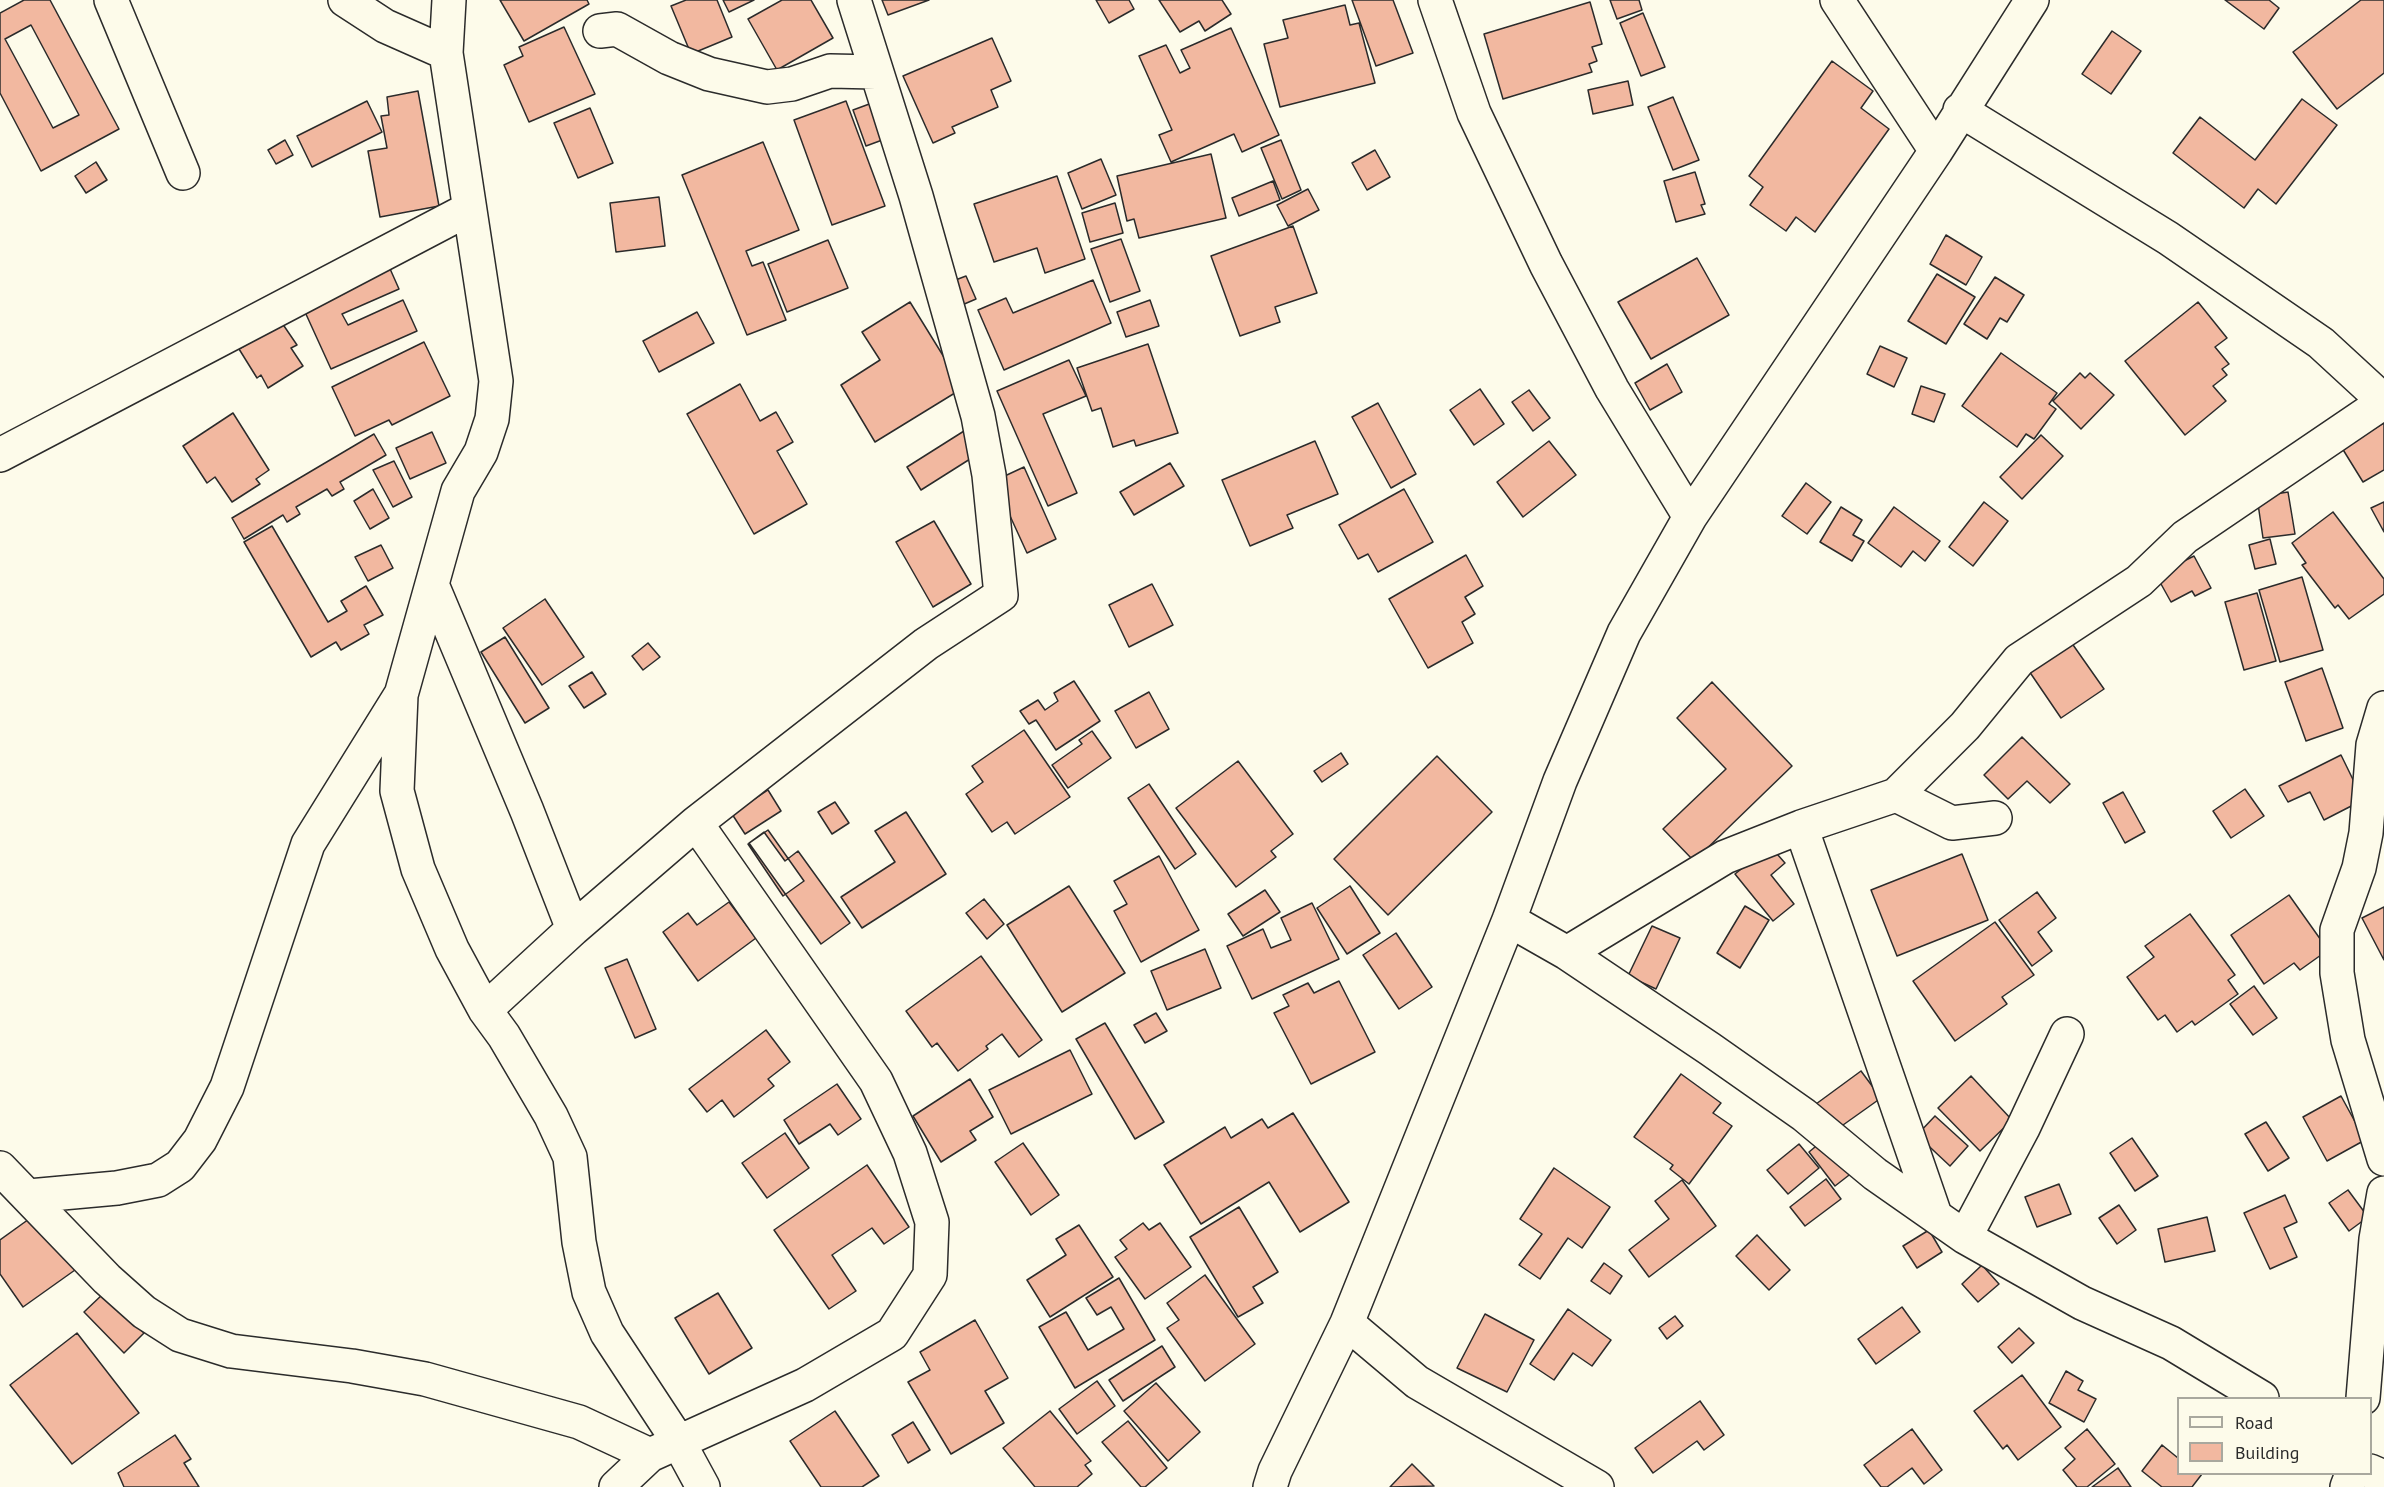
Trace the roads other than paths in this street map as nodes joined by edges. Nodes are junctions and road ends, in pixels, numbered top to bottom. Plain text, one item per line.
1 (111, 0) edge
2 (345, 0) edge
3 (449, 0) edge
4 (854, 0) edge
5 (1435, 0) edge
6 (1837, 0) edge
7 (2031, 0) edge
8 (600, 31) dead end
9 (446, 53) junction
10 (876, 72) junction
11 (1960, 110) junction
12 (1936, 150) junction
13 (183, 173) dead end
14 (469, 209) junction
15 (2384, 402) edge
16 (0, 455) edge
17 (1690, 517) junction
18 (433, 587) junction
19 (401, 694) junction
20 (2384, 708) edge
21 (1896, 795) junction
22 (1995, 818) dead end
23 (696, 823) junction
24 (1801, 827) junction
25 (1509, 920) junction
26 (573, 929) junction
27 (1567, 952) junction
28 (485, 1010) junction
29 (2067, 1034) dead end
30 (2384, 1159) edge
31 (0, 1168) edge
32 (2384, 1193) edge
33 (29, 1196) junction
34 (1935, 1215) junction
35 (2380, 1235) edge
36 (1965, 1237) junction
37 (1347, 1323) junction
38 (2260, 1397) edge
39 (2363, 1397) edge
40 (664, 1448) junction
41 (616, 1487) edge
42 (703, 1487) edge
43 (1270, 1487) edge
44 (1597, 1487) edge

1 - 13 street
2 - 9 street
3 - 9 street
4 - 10 street
5 - 17 street
6 - 12 street
7 - 11 street
8 - 10 street
9 - 14 street
10 - 23 street
11 - 12 street
11 - 15 street
12 - 17 street
14 - 16 street
14 - 18 street
15 - 21 street
17 - 25 street
18 - 19 street
18 - 26 street
19 - 28 street
19 - 33 street
20 - 30 street
21 - 22 street
21 - 24 street
23 - 26 street
23 - 40 street
24 - 27 street
24 - 34 street
25 - 27 street
25 - 37 street
26 - 28 street
27 - 34 street
28 - 40 street
29 - 36 street
31 - 33 street
32 - 35 street
33 - 40 street
34 - 36 street
35 - 39 street
36 - 38 street
37 - 43 street
37 - 44 street
40 - 41 street
40 - 42 street

